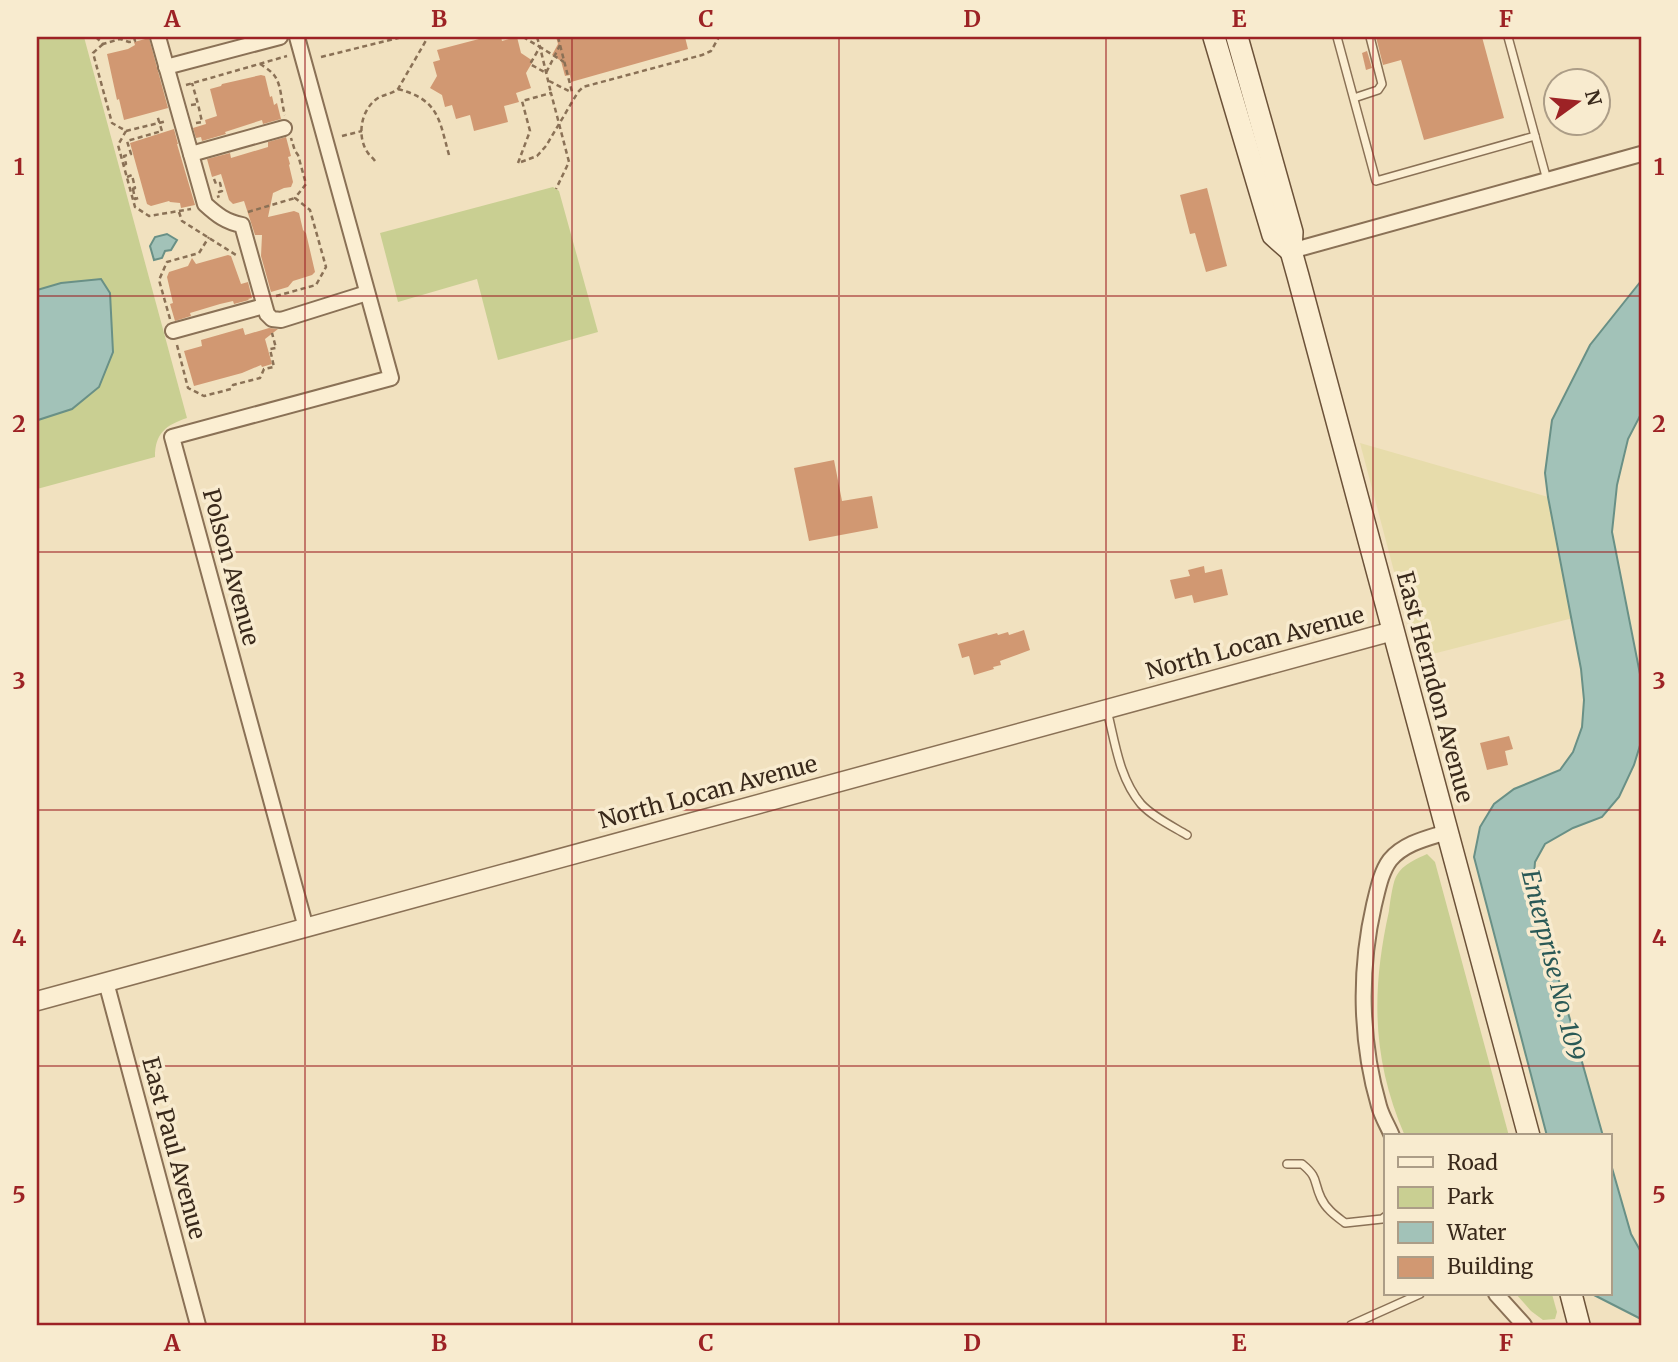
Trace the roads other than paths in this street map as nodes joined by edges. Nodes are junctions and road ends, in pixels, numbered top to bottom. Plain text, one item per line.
1 (158, 37) edge
2 (280, 37) edge
3 (298, 37) edge
4 (1214, 37) edge
5 (1237, 37) edge
6 (1337, 37) edge
7 (1370, 37) edge
8 (1508, 37) edge
9 (166, 67) junction
10 (1354, 98) junction
11 (286, 124) road end
12 (1535, 136) junction
13 (191, 154) junction
14 (1641, 154) edge
15 (1547, 180) junction
16 (1291, 251) junction
17 (368, 293) junction
18 (268, 302) junction
19 (173, 331) road end
20 (1393, 631) junction
21 (1106, 710) junction
22 (1447, 831) junction
23 (1187, 835) dead end
24 (306, 928) junction
25 (106, 982) junction
26 (37, 1001) edge
27 (1391, 1134) edge
28 (1527, 1134) edge
29 (1287, 1164) dead end
30 (1384, 1218) edge
31 (1416, 1296) edge
32 (1498, 1296) edge
33 (1572, 1296) edge
34 (198, 1325) edge
35 (1351, 1325) edge
36 (1524, 1325) edge
37 (1579, 1325) edge

1 - 9 street
2 - 9 street
3 - 17 street
4 - 16 main road
5 - 16 main road
6 - 10 lane
7 - 10 lane
8 - 12 lane
9 - 13 street
10 - 12 lane
11 - 13 street
12 - 15 lane
13 - 18 street
14 - 15 street
15 - 16 street
16 - 20 main road, East Herndon Avenue
17 - 18 street
17 - 24 street, Polson Avenue
18 - 19 street
20 - 21 street, North Locan Avenue
20 - 22 main road, East Herndon Avenue
21 - 23 lane
21 - 24 street, North Locan Avenue
22 - 27 street
22 - 28 main road, East Herndon Avenue
24 - 25 street, North Locan Avenue
25 - 26 street, North Locan Avenue
25 - 34 street, East Paul Avenue
29 - 30 lane
31 - 35 lane
32 - 36 street
33 - 37 main road

